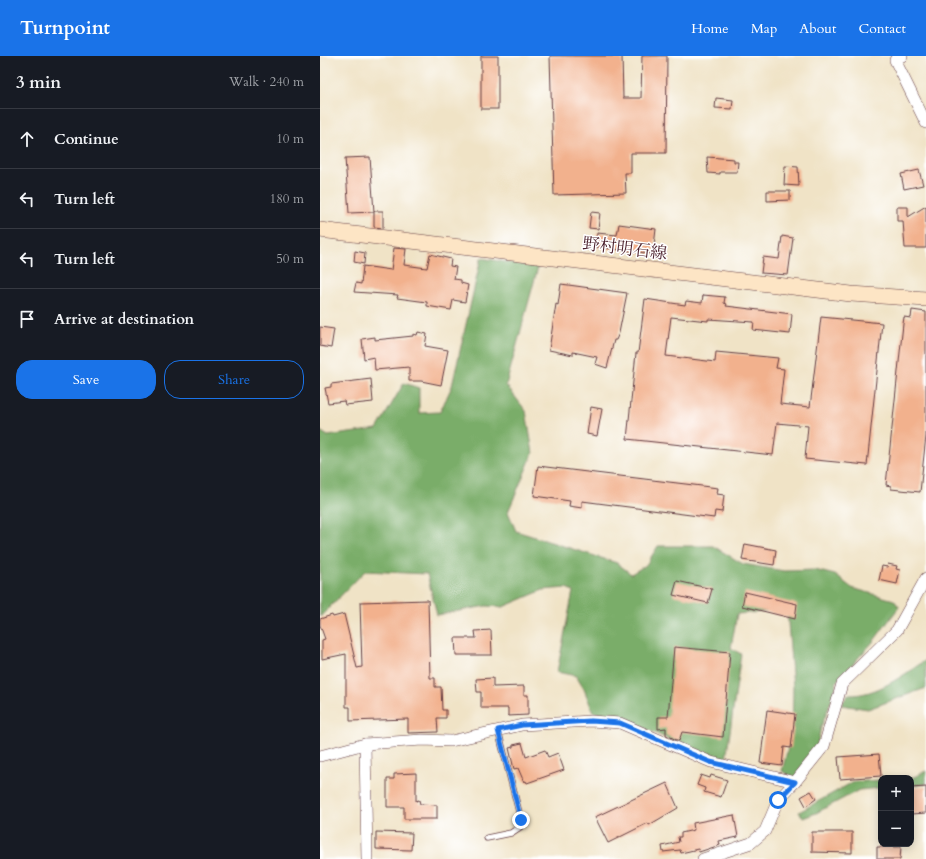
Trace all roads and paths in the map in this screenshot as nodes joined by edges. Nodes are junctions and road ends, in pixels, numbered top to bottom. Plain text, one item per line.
1 (902, 56) edge
2 (926, 123) edge
3 (320, 230) edge
4 (926, 299) edge
5 (926, 578) edge
6 (498, 730) junction
7 (365, 744) junction
8 (320, 756) edge
9 (795, 782) junction
10 (487, 838) dead end
11 (367, 859) edge
12 (702, 859) edge

1 - 2 street
3 - 4 main road, 野村明石線
5 - 9 street
6 - 7 street
6 - 9 street
6 - 10 lane
7 - 8 street
7 - 11 street
9 - 12 street

